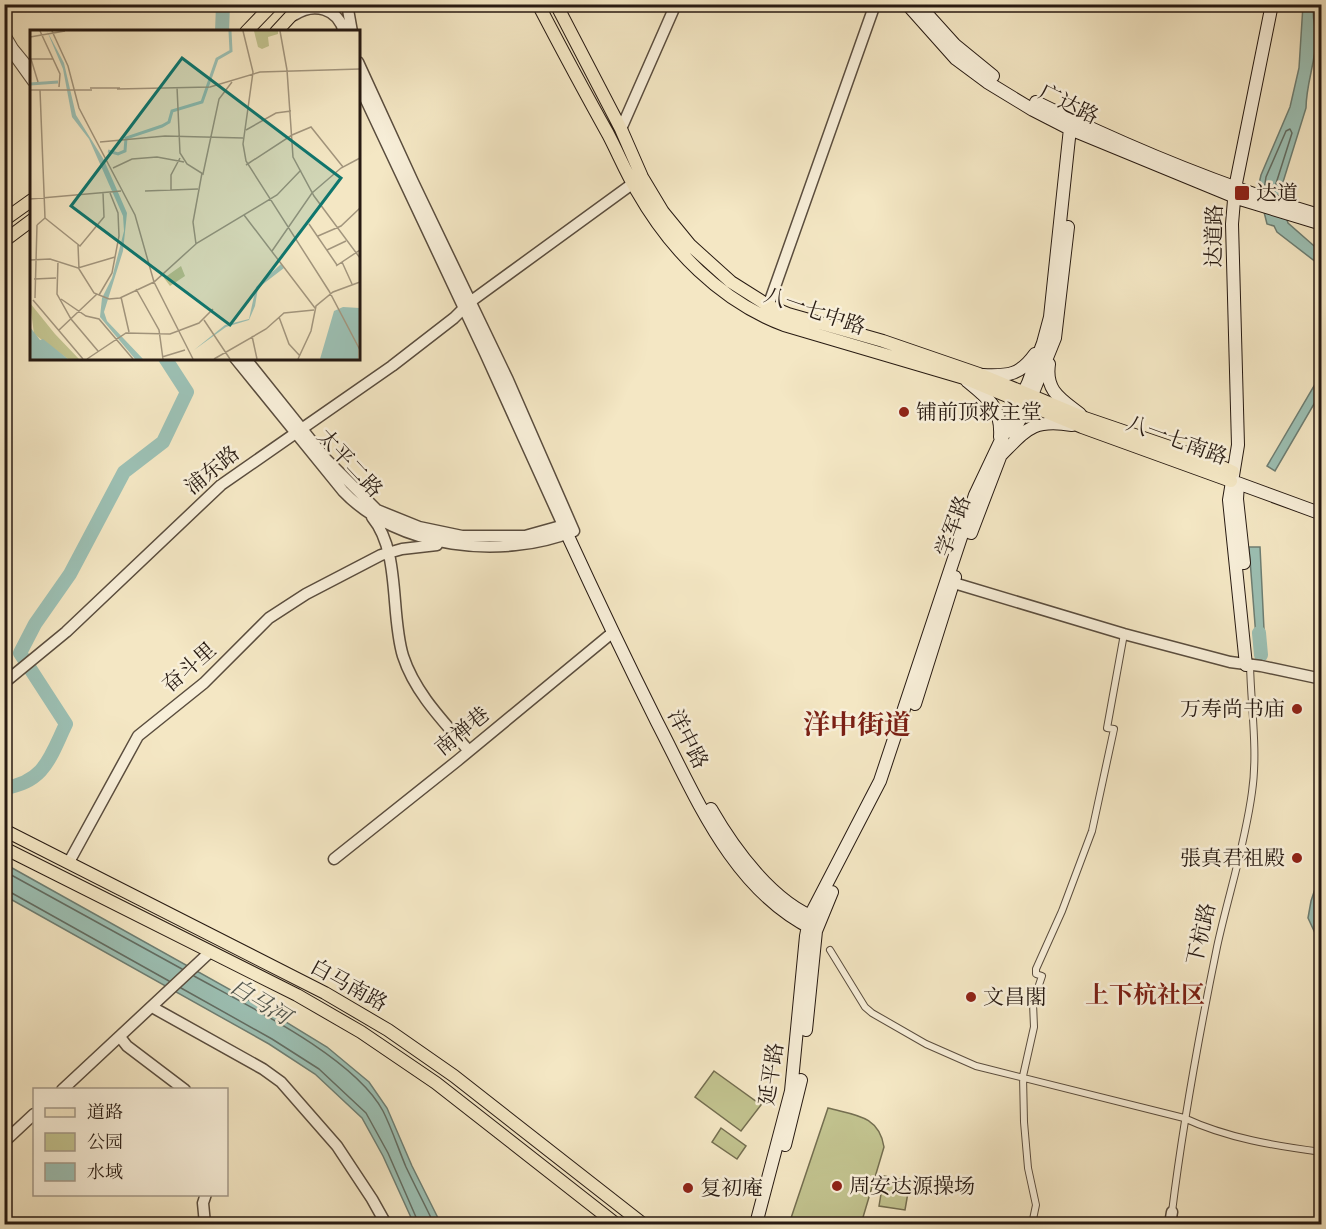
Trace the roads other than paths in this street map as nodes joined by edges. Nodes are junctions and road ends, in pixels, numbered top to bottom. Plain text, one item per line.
1 (273, 4) edge
2 (302, 4) edge
3 (347, 4) edge
4 (538, 4) edge
5 (556, 4) edge
6 (676, 4) edge
7 (875, 4) edge
8 (907, 4) edge
9 (918, 4) edge
10 (1272, 4) edge
11 (1277, 4) edge
12 (289, 18) junction
13 (248, 30) edge
14 (278, 30) edge
15 (344, 30) edge
16 (352, 30) edge
17 (4, 31) edge
18 (4, 43) edge
19 (30, 68) edge
20 (360, 69) edge
21 (30, 79) edge
22 (360, 87) edge
23 (1075, 126) junction
24 (621, 129) junction
25 (639, 183) junction
26 (1237, 194) junction
27 (30, 201) edge
28 (1283, 209) junction
29 (1322, 216) edge
30 (4, 220) edge
31 (30, 222) edge
32 (1322, 225) edge
33 (4, 241) edge
34 (469, 306) junction
35 (767, 311) junction
36 (1048, 345) junction
37 (237, 360) edge
38 (246, 360) edge
39 (979, 374) junction
40 (964, 378) junction
41 (1026, 398) junction
42 (1084, 423) junction
43 (297, 430) junction
44 (1000, 440) junction
45 (1001, 455) junction
46 (1235, 478) junction
47 (1322, 506) edge
48 (366, 512) junction
49 (1322, 514) edge
50 (569, 528) junction
51 (450, 543) junction
52 (388, 552) junction
53 (954, 583) junction
54 (612, 633) junction
55 (1125, 634) junction
56 (1250, 665) junction
57 (1322, 678) edge
58 (4, 683) edge
59 (469, 751) junction
60 (4, 830) edge
61 (4, 848) edge
62 (334, 858) dead end
63 (69, 862) junction
64 (813, 923) junction
65 (830, 950) dead end
66 (210, 952) junction
67 (152, 1006) junction
68 (120, 1037) junction
69 (1023, 1076) junction
70 (63, 1088) edge
71 (184, 1088) edge
72 (33, 1115) edge
73 (1184, 1118) junction
74 (4, 1142) edge
75 (1322, 1152) edge
76 (205, 1199) edge
77 (1172, 1212) joint
78 (205, 1224) edge
79 (386, 1224) edge
80 (616, 1224) edge
81 (643, 1224) edge
82 (756, 1224) edge
83 (765, 1224) edge
84 (1032, 1224) edge
85 (1170, 1224) edge

1 - 13 main road
2 - 12 main road
3 - 16 street
4 - 25 main road, 八一七中路
5 - 24 main road, 八一七中路
6 - 24 street
7 - 35 street
8 - 23 main road, 广达路
9 - 23 main road, 广达路
10 - 26 main road, 达道路
11 - 26 main road, 达道路
12 - 14 main road
12 - 15 street
17 - 19 street
18 - 21 street
20 - 34 street
22 - 34 street
23 - 26 main road, 广达路
23 - 36 main road, 学军路
24 - 25 main road, 八一七中路
25 - 34 street, 浦东路
25 - 35 main road, 八一七中路
26 - 28 main road, 广达路
26 - 46 main road, 达道路
27 - 30 main road
28 - 29 main road
28 - 32 main road
31 - 33 main road
34 - 43 street, 浦东路
34 - 50 street
35 - 39 main road, 八一七中路
35 - 40 main road, 八一七中路
36 - 39 main road
36 - 41 main road, 学军路
36 - 42 main road
37 - 43 street, 太平二路
38 - 43 street, 太平二路
39 - 41 main road, 八一七中路
40 - 41 main road, 八一七中路
40 - 44 main road
41 - 42 main road, 八一七南路
41 - 44 main road, 学军路
41 - 45 main road, 学军路
42 - 45 main road
42 - 46 main road, 八一七南路
43 - 48 street, 太平二路
43 - 50 street, 太平二路
43 - 58 street, 浦东路
44 - 64 main road, 学军路
45 - 53 main road, 学军路
46 - 47 main road, 八一七南路
46 - 49 main road, 八一七南路
46 - 56 main road, 下杭路
48 - 51 street, 太平二路
48 - 52 street
50 - 51 street, 太平二路
50 - 54 main road, 洋中路
50 - 64 main road, 洋中路
51 - 52 street, 奋斗里
52 - 59 street
52 - 63 street, 奋斗里
53 - 55 street
53 - 64 main road, 学军路
54 - 59 street, 南禅巷
54 - 64 main road, 洋中路
55 - 56 street
55 - 69 street
56 - 57 street
56 - 73 street, 下杭路
59 - 62 street, 南禅巷
60 - 63 main road, 白马南路
61 - 66 main road
63 - 81 main road, 白马南路
64 - 82 main road, 延平路
64 - 83 main road, 延平路
65 - 69 street
66 - 67 street
66 - 80 main road
67 - 68 street
67 - 79 street
68 - 70 street
68 - 71 street
69 - 73 street
69 - 84 street
72 - 74 street
73 - 75 street
73 - 77 street, 下杭路
76 - 78 street
77 - 85 street

